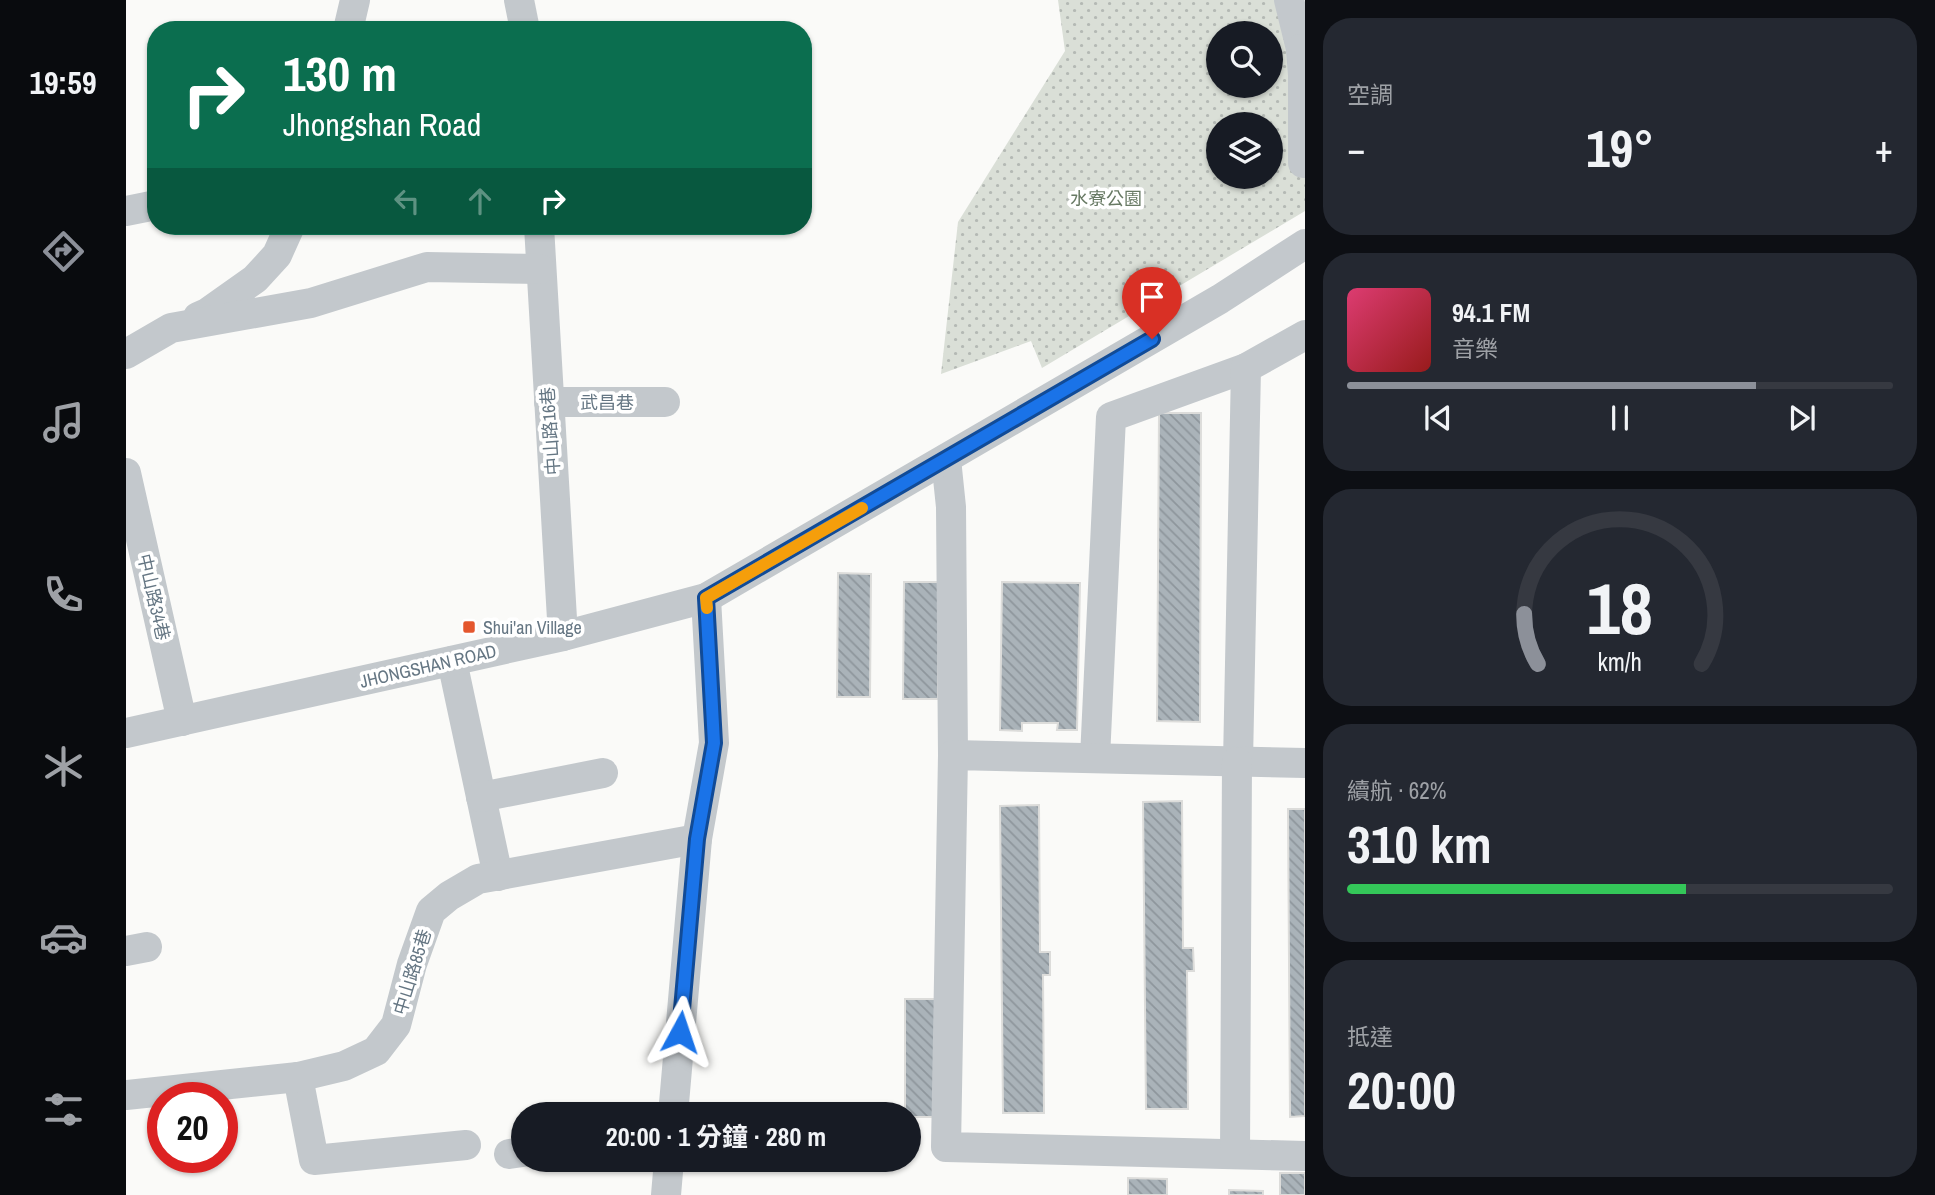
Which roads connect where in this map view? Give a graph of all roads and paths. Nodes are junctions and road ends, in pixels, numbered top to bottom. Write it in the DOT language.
graph roads {
  1 [pos="355,0"];
  2 [pos="519,0"];
  3 [pos="1289,0"];
  4 [pos="350,21"];
  5 [pos="522,21"];
  6 [pos="1303,50"];
  7 [pos="1303,163"];
  8 [pos="147,207"];
  9 [pos="126,211"];
  10 [pos="285,235"];
  11 [pos="539,235"];
  12 [pos="1305,244"];
  13 [pos="540,269"];
  14 [pos="172,328"];
  15 [pos="1305,335"];
  16 [pos="126,354"];
  17 [pos="1247,368"];
  18 [pos="549,402"];
  19 [pos="665,402"];
  20 [pos="946,459"];
  21 [pos="126,473"];
  22 [pos="706,598"];
  23 [pos="563,636"];
  24 [pos="452,661"];
  25 [pos="182,722"];
  26 [pos="126,733"];
  27 [pos="953,755"];
  28 [pos="1095,758"];
  29 [pos="1237,762"];
  30 [pos="1305,763"];
  31 [pos="603,773"];
  32 [pos="481,797"];
  33 [pos="697,839"];
  34 [pos="498,876"];
  35 [pos="298,1077"];
  36 [pos="126,1095"];
  37 [pos="674,1102"];
  38 [pos="466,1145"];
  39 [pos="1235,1154"];
  40 [pos="1305,1156"];
  41 [pos="668,1172"];
  42 [pos="666,1195"];
  1 -- 4 [label="street"];
  2 -- 5 [label="street"];
  3 -- 6 [label="street"];
  6 -- 7 [label="street"];
  8 -- 9 [label="street"];
  10 -- 14 [label="street"];
  11 -- 13 [label="street, 中山路16巷"];
  12 -- 20 [label="street, JHONGSHAN ROAD"];
  13 -- 14 [label="street"];
  13 -- 18 [label="street, 中山路16巷"];
  14 -- 16 [label="street"];
  15 -- 17 [label="street"];
  17 -- 28 [label="street"];
  17 -- 29 [label="street"];
  18 -- 19 [label="street, 武昌巷"];
  18 -- 23 [label="street, 中山路16巷"];
  20 -- 22 [label="street, JHONGSHAN ROAD"];
  20 -- 27 [label="street"];
  21 -- 25 [label="street, 中山路34巷"];
  22 -- 23 [label="street, JHONGSHAN ROAD"];
  22 -- 33 [label="street"];
  23 -- 24 [label="street, JHONGSHAN ROAD"];
  24 -- 25 [label="street, JHONGSHAN ROAD"];
  24 -- 32 [label="street"];
  25 -- 26 [label="street, JHONGSHAN ROAD"];
  27 -- 28 [label="street"];
  27 -- 39 [label="street"];
  28 -- 29 [label="street"];
  29 -- 30 [label="street"];
  29 -- 39 [label="street"];
  31 -- 32 [label="street"];
  32 -- 34 [label="street"];
  33 -- 34 [label="street, 中山路85巷"];
  33 -- 37 [label="street"];
  34 -- 35 [label="street, 中山路85巷"];
  35 -- 36 [label="street, 中山路85巷"];
  35 -- 38 [label="street"];
  39 -- 40 [label="street"];
  41 -- 42 [label="street"];
}
